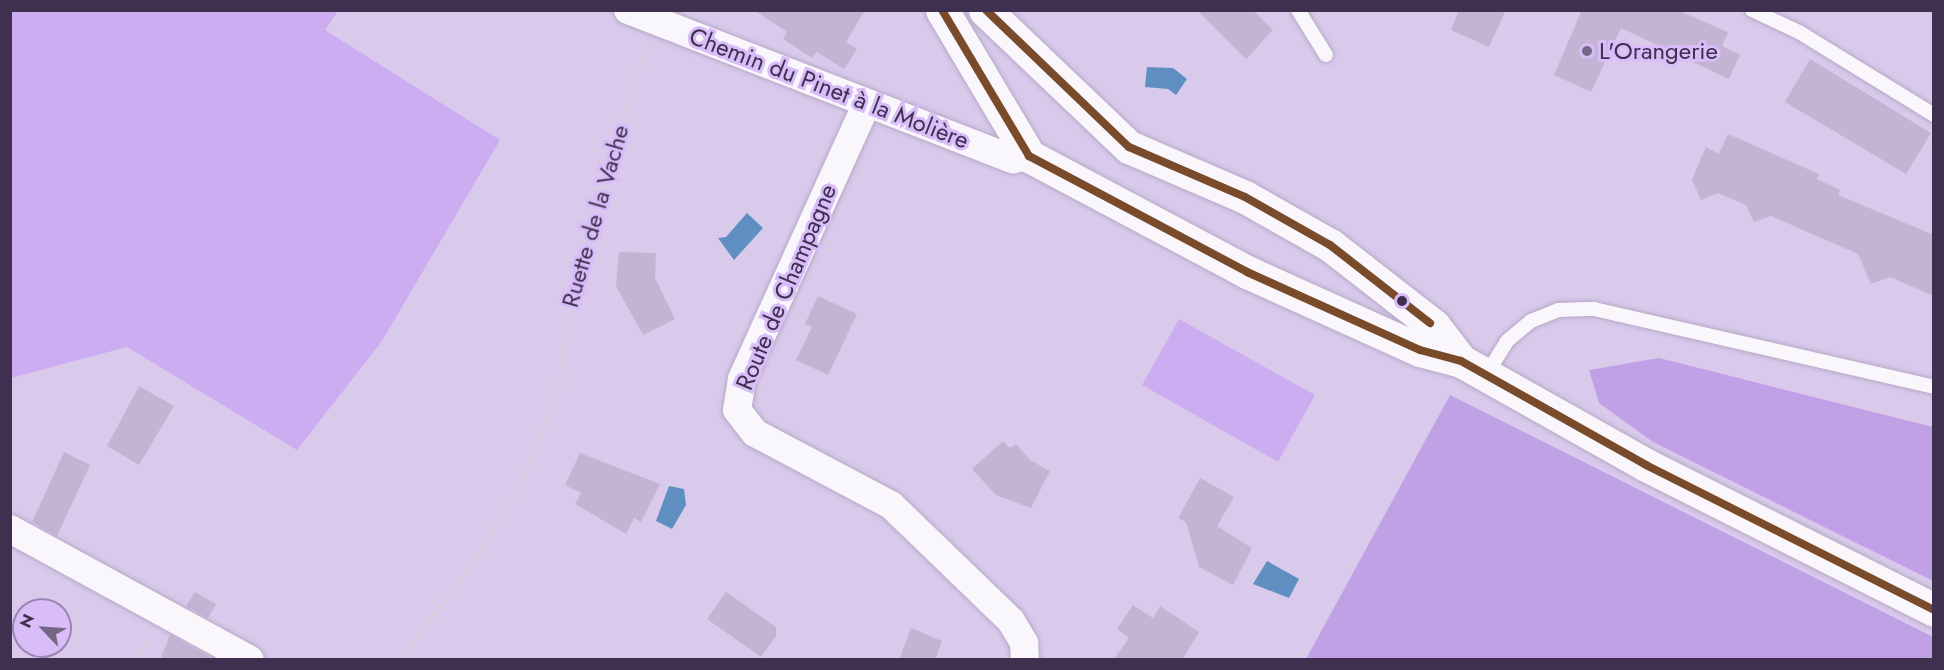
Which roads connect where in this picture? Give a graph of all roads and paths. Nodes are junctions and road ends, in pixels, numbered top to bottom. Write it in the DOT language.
graph roads {
  1 [pos="628,10"];
  2 [pos="942,10"];
  3 [pos="985,10"];
  4 [pos="1298,10"];
  5 [pos="1752,10"];
  6 [pos="659,23"];
  7 [pos="1326,55"];
  8 [pos="867,103"];
  9 [pos="1934,115"];
  10 [pos="1029,156"];
  11 [pos="1474,368"];
  12 [pos="1934,387"];
  13 [pos="10,529"];
  14 [pos="1934,610"];
  15 [pos="250,660"];
  16 [pos="401,660"];
  17 [pos="1025,660"];
  1 -- 6 [label="street, Chemin du Pinet à la Molière"];
  2 -- 10 [label="street"];
  3 -- 11 [label="street"];
  4 -- 7 [label="lane"];
  5 -- 9 [label="lane"];
  6 -- 8 [label="street, Chemin du Pinet à la Molière"];
  6 -- 16 [label="path, Ruette de la Vache"];
  8 -- 10 [label="street, Chemin du Pinet à la Molière"];
  8 -- 17 [label="street, Route de Champagne"];
  10 -- 11 [label="street"];
  11 -- 12 [label="lane"];
  11 -- 14 [label="street"];
  13 -- 15 [label="street"];
}
